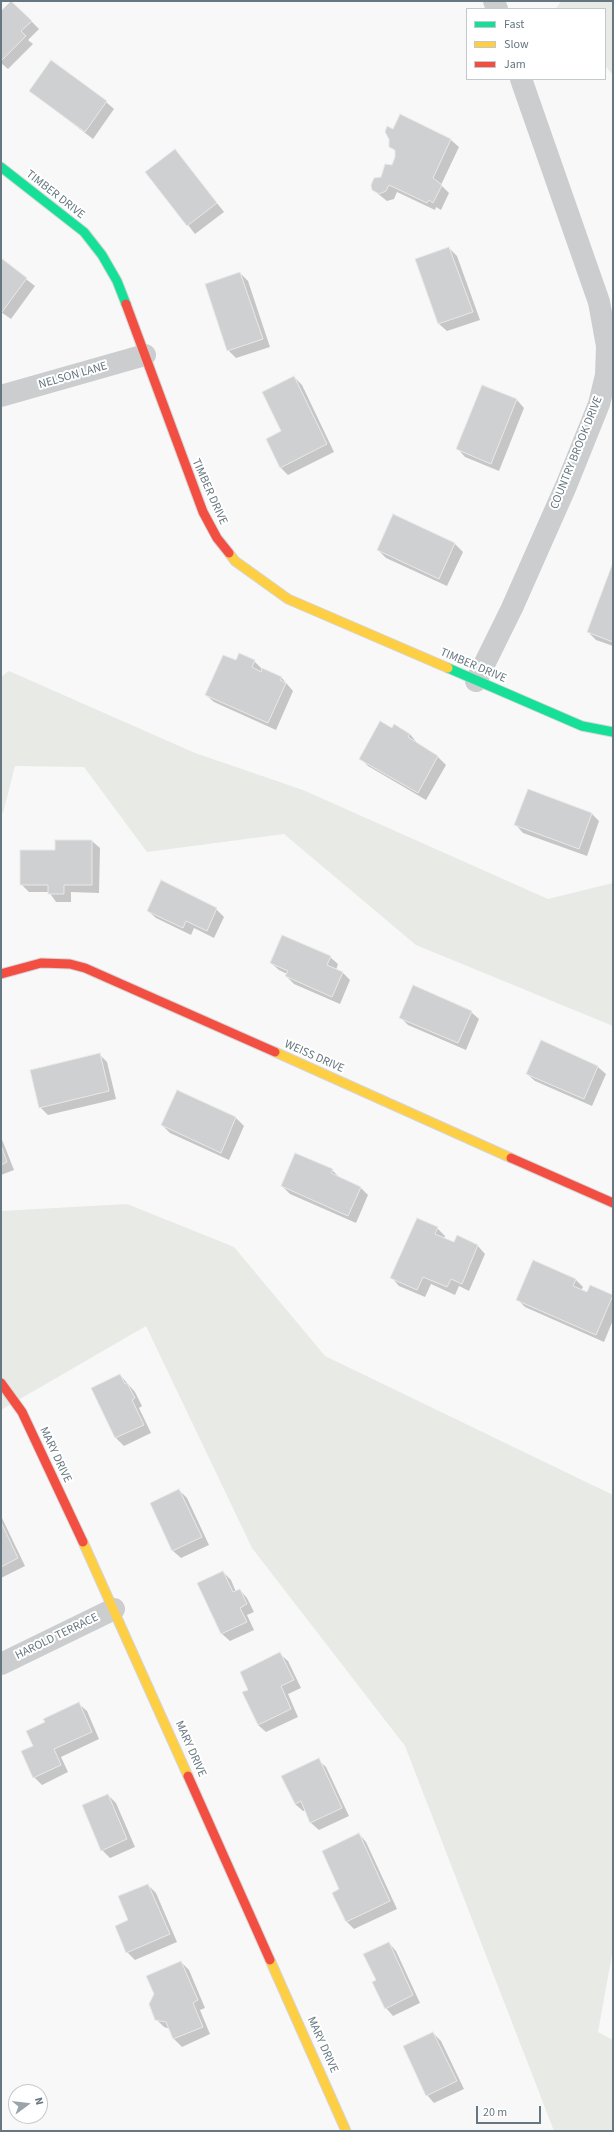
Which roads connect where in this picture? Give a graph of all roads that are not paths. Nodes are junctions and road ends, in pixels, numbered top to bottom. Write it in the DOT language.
graph roads {
  1 [pos="521,80"];
  2 [pos="1,167"];
  3 [pos="144,355"];
  4 [pos="1,396"];
  5 [pos="476,681"];
  6 [pos="613,732"];
  7 [pos="1,974"];
  8 [pos="613,1203"];
  9 [pos="1,1383"];
  10 [pos="114,1609"];
  11 [pos="1,1664"];
  12 [pos="346,2131"];
  1 -- 5 [label="street, COUNTRY BROOK DRIVE"];
  2 -- 3 [label="street, TIMBER DRIVE"];
  3 -- 4 [label="street, NELSON LANE"];
  3 -- 5 [label="street, TIMBER DRIVE"];
  5 -- 6 [label="street, TIMBER DRIVE"];
  7 -- 8 [label="street, WEISS DRIVE"];
  9 -- 10 [label="street, MARY DRIVE"];
  10 -- 11 [label="street, HAROLD TERRACE"];
  10 -- 12 [label="street, MARY DRIVE"];
}
